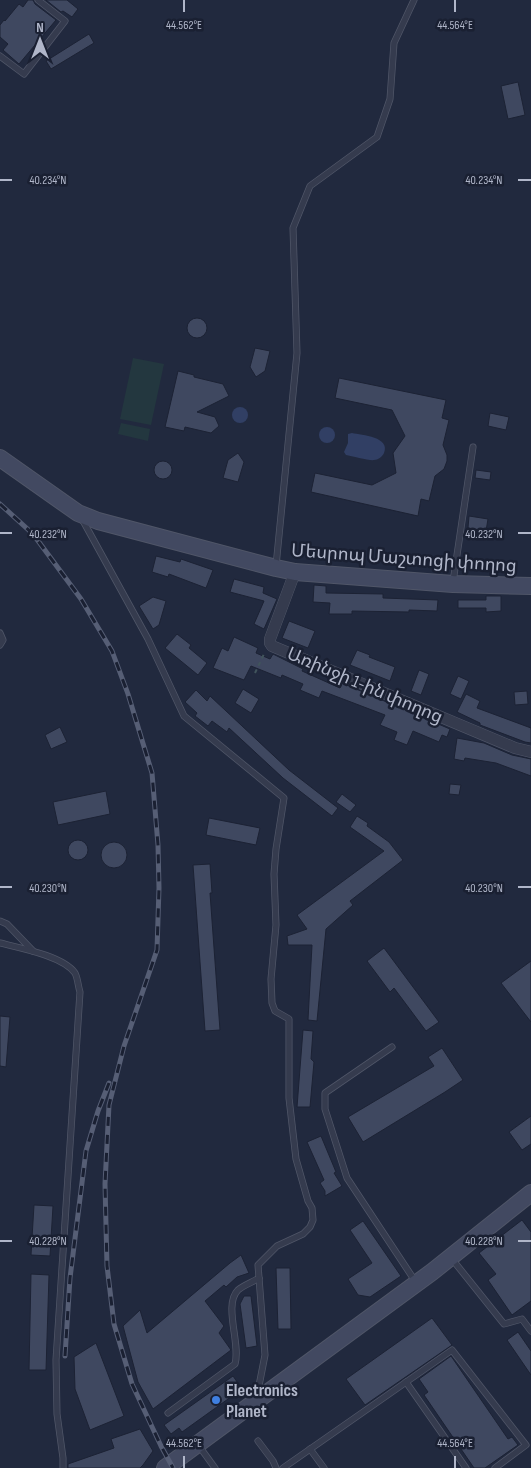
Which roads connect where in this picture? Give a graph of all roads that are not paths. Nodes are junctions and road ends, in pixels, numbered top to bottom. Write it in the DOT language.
graph roads {
  1 [pos="38,0"];
  2 [pos="414,0"];
  3 [pos="0,56"];
  4 [pos="473,447"];
  5 [pos="0,458"];
  6 [pos="78,513"];
  7 [pos="276,568"];
  8 [pos="295,572"];
  9 [pos="453,584"];
  10 [pos="531,586"];
  11 [pos="0,633"];
  12 [pos="0,645"];
  13 [pos="531,752"];
  14 [pos="0,921"];
  15 [pos="0,942"];
  16 [pos="33,951"];
  17 [pos="392,1047"];
  18 [pos="531,1193"];
  19 [pos="450,1257"];
  20 [pos="259,1278"];
  21 [pos="416,1283"];
  22 [pos="531,1331"];
  23 [pos="406,1382"];
  24 [pos="256,1401"];
  25 [pos="168,1412"];
  26 [pos="258,1441"];
  27 [pos="198,1444"];
  28 [pos="310,1449"];
  29 [pos="63,1468"];
  30 [pos="165,1468"];
  31 [pos="215,1468"];
  32 [pos="276,1468"];
  33 [pos="283,1468"];
  34 [pos="324,1468"];
  35 [pos="466,1468"];
  36 [pos="495,1468"];
  1 -- 3 [label="lane"];
  2 -- 7 [label="lane"];
  4 -- 9 [label="lane"];
  5 -- 6 [label="street, Մեսրոպ Մաշտոցի փողոց"];
  6 -- 7 [label="street, Մեսրոպ Մաշտոցի փողոց"];
  6 -- 20 [label="lane"];
  7 -- 8 [label="street, Մեսրոպ Մաշտոցի փողոց"];
  8 -- 9 [label="street, Մեսրոպ Մաշտոցի փողոց"];
  8 -- 13 [label="street, Առինջի 1-ին փողոց"];
  9 -- 10 [label="street, Մեսրոպ Մաշտոցի փողոց"];
  11 -- 12 [label="lane"];
  14 -- 16 [label="lane"];
  15 -- 16 [label="lane"];
  16 -- 29 [label="lane"];
  17 -- 21 [label="lane"];
  18 -- 19 [label="street"];
  19 -- 21 [label="street"];
  19 -- 22 [label="lane"];
  20 -- 24 [label="lane"];
  20 -- 25 [label="lane"];
  21 -- 24 [label="street"];
  23 -- 28 [label="lane"];
  23 -- 35 [label="lane"];
  23 -- 36 [label="lane"];
  24 -- 27 [label="street"];
  26 -- 32 [label="lane"];
  27 -- 30 [label="street"];
  27 -- 31 [label="lane"];
  28 -- 33 [label="lane"];
  28 -- 34 [label="lane"];
}
